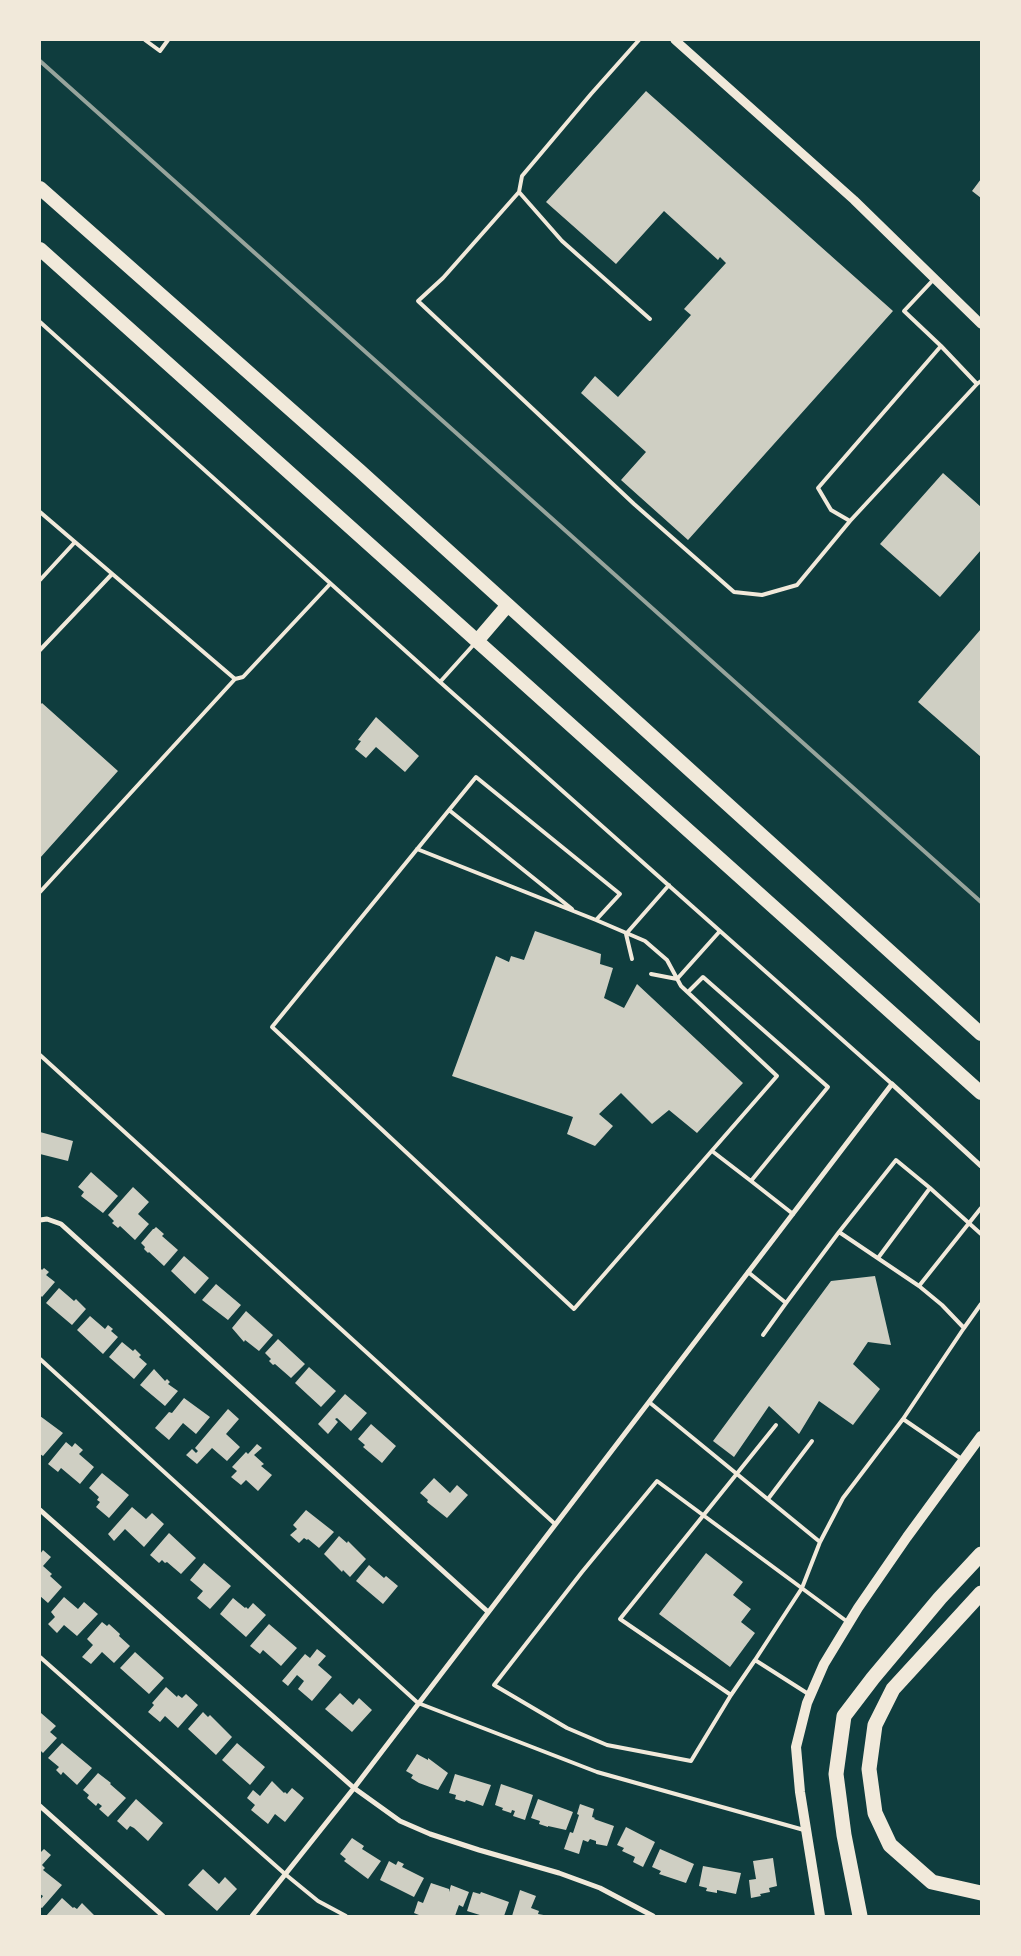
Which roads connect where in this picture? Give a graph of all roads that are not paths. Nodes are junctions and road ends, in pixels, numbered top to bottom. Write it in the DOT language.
graph roads {
  1 [pos="145,40"];
  2 [pos="168,40"];
  3 [pos="639,40"];
  4 [pos="674,40"];
  5 [pos="40,188"];
  6 [pos="519,192"];
  7 [pos="40,249"];
  8 [pos="935,279"];
  9 [pos="650,319"];
  10 [pos="40,322"];
  11 [pos="981,324"];
  12 [pos="941,346"];
  13 [pos="979,382"];
  14 [pos="40,512"];
  15 [pos="850,521"];
  16 [pos="75,542"];
  17 [pos="112,574"];
  18 [pos="40,580"];
  19 [pos="330,584"];
  20 [pos="507,606"];
  21 [pos="478,641"];
  22 [pos="40,650"];
  23 [pos="235,679"];
  24 [pos="440,682"];
  25 [pos="449,810"];
  26 [pos="417,849"];
  27 [pos="668,885"];
  28 [pos="40,892"];
  29 [pos="574,912"];
  30 [pos="596,920"];
  31 [pos="720,931"];
  32 [pos="626,934"];
  33 [pos="632,959"];
  34 [pos="650,974"];
  35 [pos="677,979"];
  36 [pos="688,992"];
  37 [pos="981,1034"];
  38 [pos="40,1055"];
  39 [pos="892,1084"];
  40 [pos="981,1093"];
  41 [pos="712,1150"];
  42 [pos="981,1166"];
  43 [pos="752,1181"];
  44 [pos="930,1188"];
  45 [pos="981,1208"];
  46 [pos="793,1214"];
  47 [pos="40,1220"];
  48 [pos="969,1222"];
  49 [pos="839,1232"];
  50 [pos="981,1234"];
  51 [pos="878,1258"];
  52 [pos="748,1272"];
  53 [pos="919,1286"];
  54 [pos="786,1303"];
  55 [pos="981,1304"];
  56 [pos="964,1328"];
  57 [pos="763,1335"];
  58 [pos="40,1359"];
  59 [pos="649,1402"];
  60 [pos="903,1420"];
  61 [pos="776,1425"];
  62 [pos="981,1436"];
  63 [pos="812,1441"];
  64 [pos="963,1460"];
  65 [pos="737,1474"];
  66 [pos="768,1499"];
  67 [pos="40,1510"];
  68 [pos="703,1516"];
  69 [pos="555,1524"];
  70 [pos="820,1542"];
  71 [pos="981,1554"];
  72 [pos="802,1588"];
  73 [pos="981,1592"];
  74 [pos="487,1611"];
  75 [pos="849,1623"];
  76 [pos="40,1657"];
  77 [pos="755,1660"];
  78 [pos="731,1695"];
  79 [pos="810,1695"];
  80 [pos="418,1703"];
  81 [pos="354,1788"];
  82 [pos="40,1806"];
  83 [pos="806,1831"];
  84 [pos="285,1874"];
  85 [pos="981,1893"];
  86 [pos="163,1916"];
  87 [pos="252,1916"];
  88 [pos="346,1916"];
  89 [pos="653,1916"];
  90 [pos="820,1916"];
  91 [pos="860,1916"];
  1 -- 2 [label="lane"];
  3 -- 6 [label="lane"];
  4 -- 8 [label="street"];
  5 -- 20 [label="highway"];
  6 -- 9 [label="lane"];
  6 -- 15 [label="lane"];
  7 -- 21 [label="highway"];
  8 -- 11 [label="street"];
  8 -- 12 [label="lane"];
  10 -- 19 [label="lane"];
  12 -- 13 [label="lane"];
  12 -- 15 [label="lane"];
  13 -- 15 [label="lane"];
  14 -- 16 [label="lane"];
  16 -- 17 [label="lane"];
  16 -- 18 [label="lane"];
  17 -- 22 [label="lane"];
  17 -- 23 [label="lane"];
  19 -- 23 [label="lane"];
  19 -- 24 [label="lane"];
  20 -- 21 [label="highway"];
  20 -- 37 [label="highway"];
  21 -- 24 [label="lane"];
  21 -- 40 [label="highway"];
  23 -- 28 [label="lane"];
  24 -- 27 [label="lane"];
  25 -- 26 [label="lane"];
  25 -- 29 [label="lane"];
  25 -- 30 [label="lane"];
  26 -- 29 [label="lane"];
  26 -- 41 [label="lane"];
  27 -- 31 [label="lane"];
  27 -- 32 [label="lane"];
  29 -- 30 [label="lane"];
  30 -- 32 [label="lane"];
  31 -- 35 [label="lane"];
  31 -- 39 [label="lane"];
  32 -- 33 [label="lane"];
  32 -- 35 [label="lane"];
  34 -- 35 [label="lane"];
  35 -- 36 [label="lane"];
  36 -- 41 [label="lane"];
  36 -- 43 [label="lane"];
  38 -- 69 [label="lane"];
  39 -- 42 [label="street"];
  39 -- 46 [label="street"];
  41 -- 43 [label="lane"];
  43 -- 46 [label="lane"];
  44 -- 48 [label="lane"];
  44 -- 49 [label="lane"];
  44 -- 51 [label="lane"];
  45 -- 48 [label="lane"];
  46 -- 52 [label="street"];
  47 -- 74 [label="street"];
  48 -- 50 [label="lane"];
  48 -- 53 [label="lane"];
  49 -- 51 [label="lane"];
  49 -- 54 [label="lane"];
  51 -- 53 [label="lane"];
  52 -- 54 [label="lane"];
  52 -- 59 [label="street"];
  53 -- 56 [label="lane"];
  54 -- 57 [label="lane"];
  55 -- 56 [label="lane"];
  56 -- 60 [label="lane"];
  58 -- 80 [label="lane"];
  59 -- 65 [label="lane"];
  59 -- 69 [label="street"];
  60 -- 64 [label="lane"];
  60 -- 70 [label="lane"];
  61 -- 65 [label="lane"];
  62 -- 64 [label="main road"];
  63 -- 66 [label="lane"];
  64 -- 75 [label="main road"];
  65 -- 66 [label="lane"];
  65 -- 68 [label="lane"];
  66 -- 70 [label="lane"];
  67 -- 81 [label="street"];
  68 -- 72 [label="lane"];
  68 -- 78 [label="lane"];
  68 -- 78 [label="lane"];
  69 -- 74 [label="street"];
  70 -- 72 [label="lane"];
  71 -- 91 [label="highway"];
  72 -- 75 [label="lane"];
  72 -- 77 [label="lane"];
  73 -- 85 [label="highway"];
  74 -- 80 [label="street"];
  75 -- 79 [label="main road"];
  76 -- 84 [label="lane"];
  77 -- 78 [label="lane"];
  77 -- 79 [label="lane"];
  79 -- 83 [label="main road"];
  80 -- 81 [label="street"];
  80 -- 83 [label="lane"];
  81 -- 84 [label="street"];
  81 -- 89 [label="street"];
  82 -- 86 [label="street"];
  83 -- 90 [label="main road"];
  84 -- 87 [label="street"];
  84 -- 88 [label="lane"];
}
